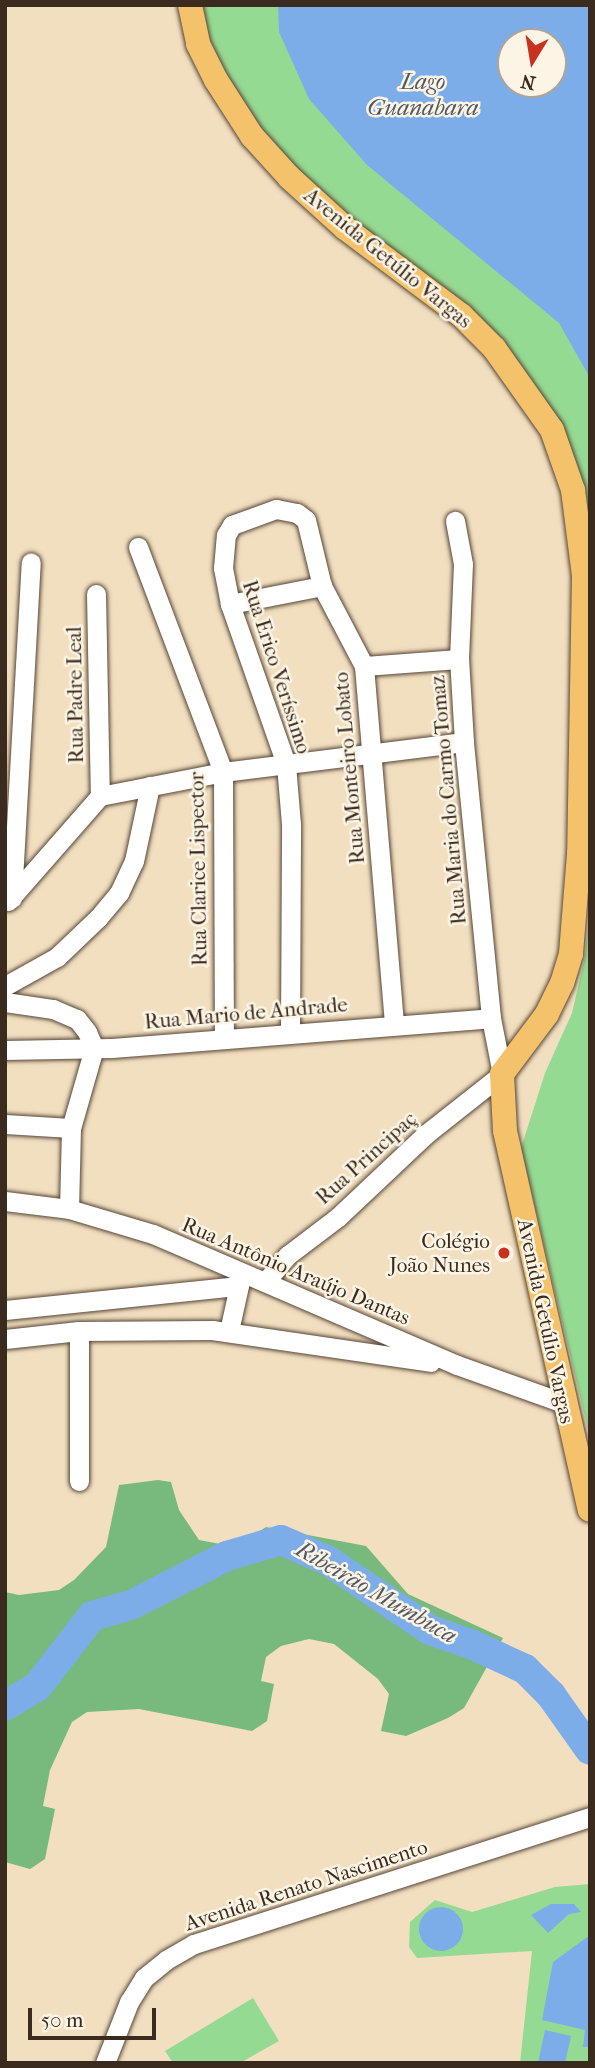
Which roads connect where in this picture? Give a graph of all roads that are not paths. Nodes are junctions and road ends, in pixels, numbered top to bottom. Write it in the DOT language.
graph roads {
  1 [pos="187,7"];
  2 [pos="306,520"];
  3 [pos="455,521"];
  4 [pos="138,547"];
  5 [pos="31,562"];
  6 [pos="323,586"];
  7 [pos="96,594"];
  8 [pos="230,604"];
  9 [pos="459,659"];
  10 [pos="365,666"];
  11 [pos="464,742"];
  12 [pos="372,754"];
  13 [pos="286,764"];
  14 [pos="223,772"];
  15 [pos="150,786"];
  16 [pos="100,796"];
  17 [pos="9,900"];
  18 [pos="5,986"];
  19 [pos="5,1002"];
  20 [pos="547,1014"];
  21 [pos="491,1018"];
  22 [pos="394,1023"];
  23 [pos="290,1032"];
  24 [pos="224,1037"];
  25 [pos="94,1048"];
  26 [pos="5,1050"];
  27 [pos="502,1074"];
  28 [pos="5,1124"];
  29 [pos="71,1128"];
  30 [pos="505,1131"];
  31 [pos="5,1201"];
  32 [pos="69,1209"];
  33 [pos="241,1280"];
  34 [pos="267,1282"];
  35 [pos="5,1310"];
  36 [pos="79,1331"];
  37 [pos="229,1331"];
  38 [pos="5,1339"];
  39 [pos="457,1366"];
  40 [pos="564,1403"];
  41 [pos="79,1481"];
  42 [pos="590,1510"];
  43 [pos="585,1818"];
  44 [pos="106,2062"];
  1 -- 20 [label="main road, Avenida Getúlio Vargas"];
  2 -- 6 [label="street, Rua Monteiro Lobato"];
  2 -- 8 [label="street, Rua Erico Veríssimo"];
  3 -- 9 [label="street, Rua Maria do Carmo Tomaz"];
  4 -- 14 [label="street, Rua Clarice Lispector"];
  5 -- 17 [label="street"];
  6 -- 8 [label="street"];
  6 -- 10 [label="street, Rua Monteiro Lobato"];
  7 -- 16 [label="street, Rua Padre Leal"];
  8 -- 13 [label="street, Rua Erico Veríssimo"];
  9 -- 10 [label="street"];
  9 -- 11 [label="street, Rua Maria do Carmo Tomaz"];
  10 -- 12 [label="street, Rua Monteiro Lobato"];
  11 -- 12 [label="street"];
  11 -- 21 [label="street, Rua Maria do Carmo Tomaz"];
  12 -- 13 [label="street"];
  12 -- 22 [label="street, Rua Monteiro Lobato"];
  13 -- 14 [label="street"];
  13 -- 23 [label="street, Rua Erico Veríssimo"];
  14 -- 15 [label="street"];
  14 -- 24 [label="street, Rua Clarice Lispector"];
  15 -- 16 [label="street"];
  15 -- 18 [label="street"];
  16 -- 17 [label="street"];
  19 -- 25 [label="street"];
  20 -- 27 [label="main road, Avenida Getúlio Vargas"];
  20 -- 30 [label="main road, Avenida Getúlio Vargas"];
  21 -- 22 [label="street, Rua Mario de Andrade"];
  21 -- 27 [label="street, Rua Maria do Carmo Tomaz"];
  22 -- 23 [label="street, Rua Mario de Andrade"];
  23 -- 24 [label="street, Rua Mario de Andrade"];
  24 -- 25 [label="street, Rua Mario de Andrade"];
  25 -- 26 [label="street, Rua Mario de Andrade"];
  25 -- 29 [label="street"];
  27 -- 30 [label="main road, Avenida Getúlio Vargas"];
  27 -- 34 [label="street, Rua Principaç"];
  28 -- 29 [label="street"];
  29 -- 32 [label="street"];
  30 -- 40 [label="main road, Avenida Getúlio Vargas"];
  31 -- 32 [label="street, Rua Antônio Araújo Dantas"];
  32 -- 33 [label="street, Rua Antônio Araújo Dantas"];
  33 -- 34 [label="street, Rua Antônio Araújo Dantas"];
  33 -- 35 [label="street"];
  33 -- 37 [label="street"];
  34 -- 39 [label="street, Rua Antônio Araújo Dantas"];
  36 -- 37 [label="street"];
  36 -- 38 [label="street"];
  36 -- 41 [label="street"];
  37 -- 39 [label="street"];
  39 -- 40 [label="street, Rua Antônio Araújo Dantas"];
  40 -- 42 [label="main road, Avenida Getúlio Vargas"];
  43 -- 44 [label="street, Avenida Renato Nascimento"];
}
